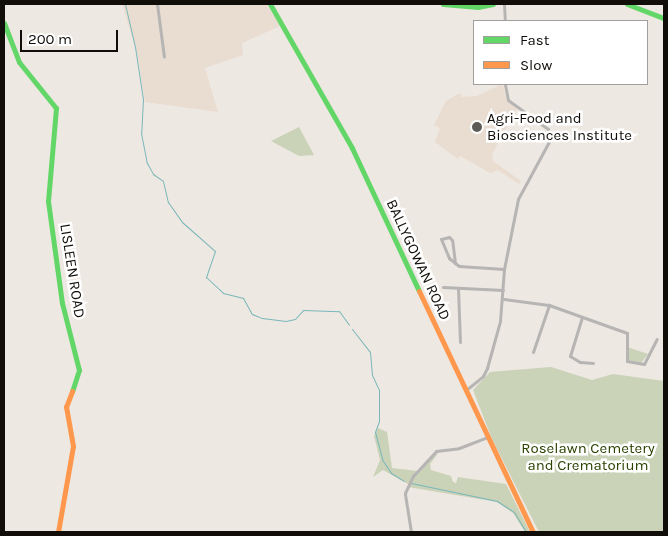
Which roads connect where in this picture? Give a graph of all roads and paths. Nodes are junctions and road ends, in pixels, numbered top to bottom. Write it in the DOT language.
graph roads {
  1 [pos="157,4"];
  2 [pos="270,4"];
  3 [pos="443,4"];
  4 [pos="493,4"];
  5 [pos="504,4"];
  6 [pos="627,4"];
  7 [pos="664,18"];
  8 [pos="505,20"];
  9 [pos="4,24"];
  10 [pos="164,57"];
  11 [pos="505,85"];
  12 [pos="455,263"];
  13 [pos="504,269"];
  14 [pos="443,287"];
  15 [pos="458,288"];
  16 [pos="503,290"];
  17 [pos="504,299"];
  18 [pos="549,304"];
  19 [pos="582,317"];
  20 [pos="657,339"];
  21 [pos="460,342"];
  22 [pos="533,352"];
  23 [pos="593,363"];
  24 [pos="466,390"];
  25 [pos="489,437"];
  26 [pos="58,532"];
  27 [pos="411,532"];
  28 [pos="533,532"];
  1 -- 10 [label="street"];
  2 -- 24 [label="street, BALLYGOWAN ROAD"];
  3 -- 4 [label="street"];
  5 -- 8 [label="street"];
  6 -- 7 [label="street"];
  9 -- 26 [label="street, LISLEEN ROAD"];
  11 -- 13 [label="street"];
  12 -- 12 [label="street"];
  12 -- 13 [label="street"];
  13 -- 16 [label="street"];
  14 -- 15 [label="street"];
  15 -- 16 [label="street"];
  15 -- 21 [label="street"];
  16 -- 17 [label="street"];
  17 -- 18 [label="street"];
  17 -- 24 [label="street"];
  18 -- 19 [label="street"];
  18 -- 22 [label="street"];
  19 -- 20 [label="street"];
  19 -- 23 [label="street"];
  24 -- 25 [label="street, BALLYGOWAN ROAD"];
  25 -- 27 [label="street"];
  25 -- 28 [label="street, BALLYGOWAN ROAD"];
}
